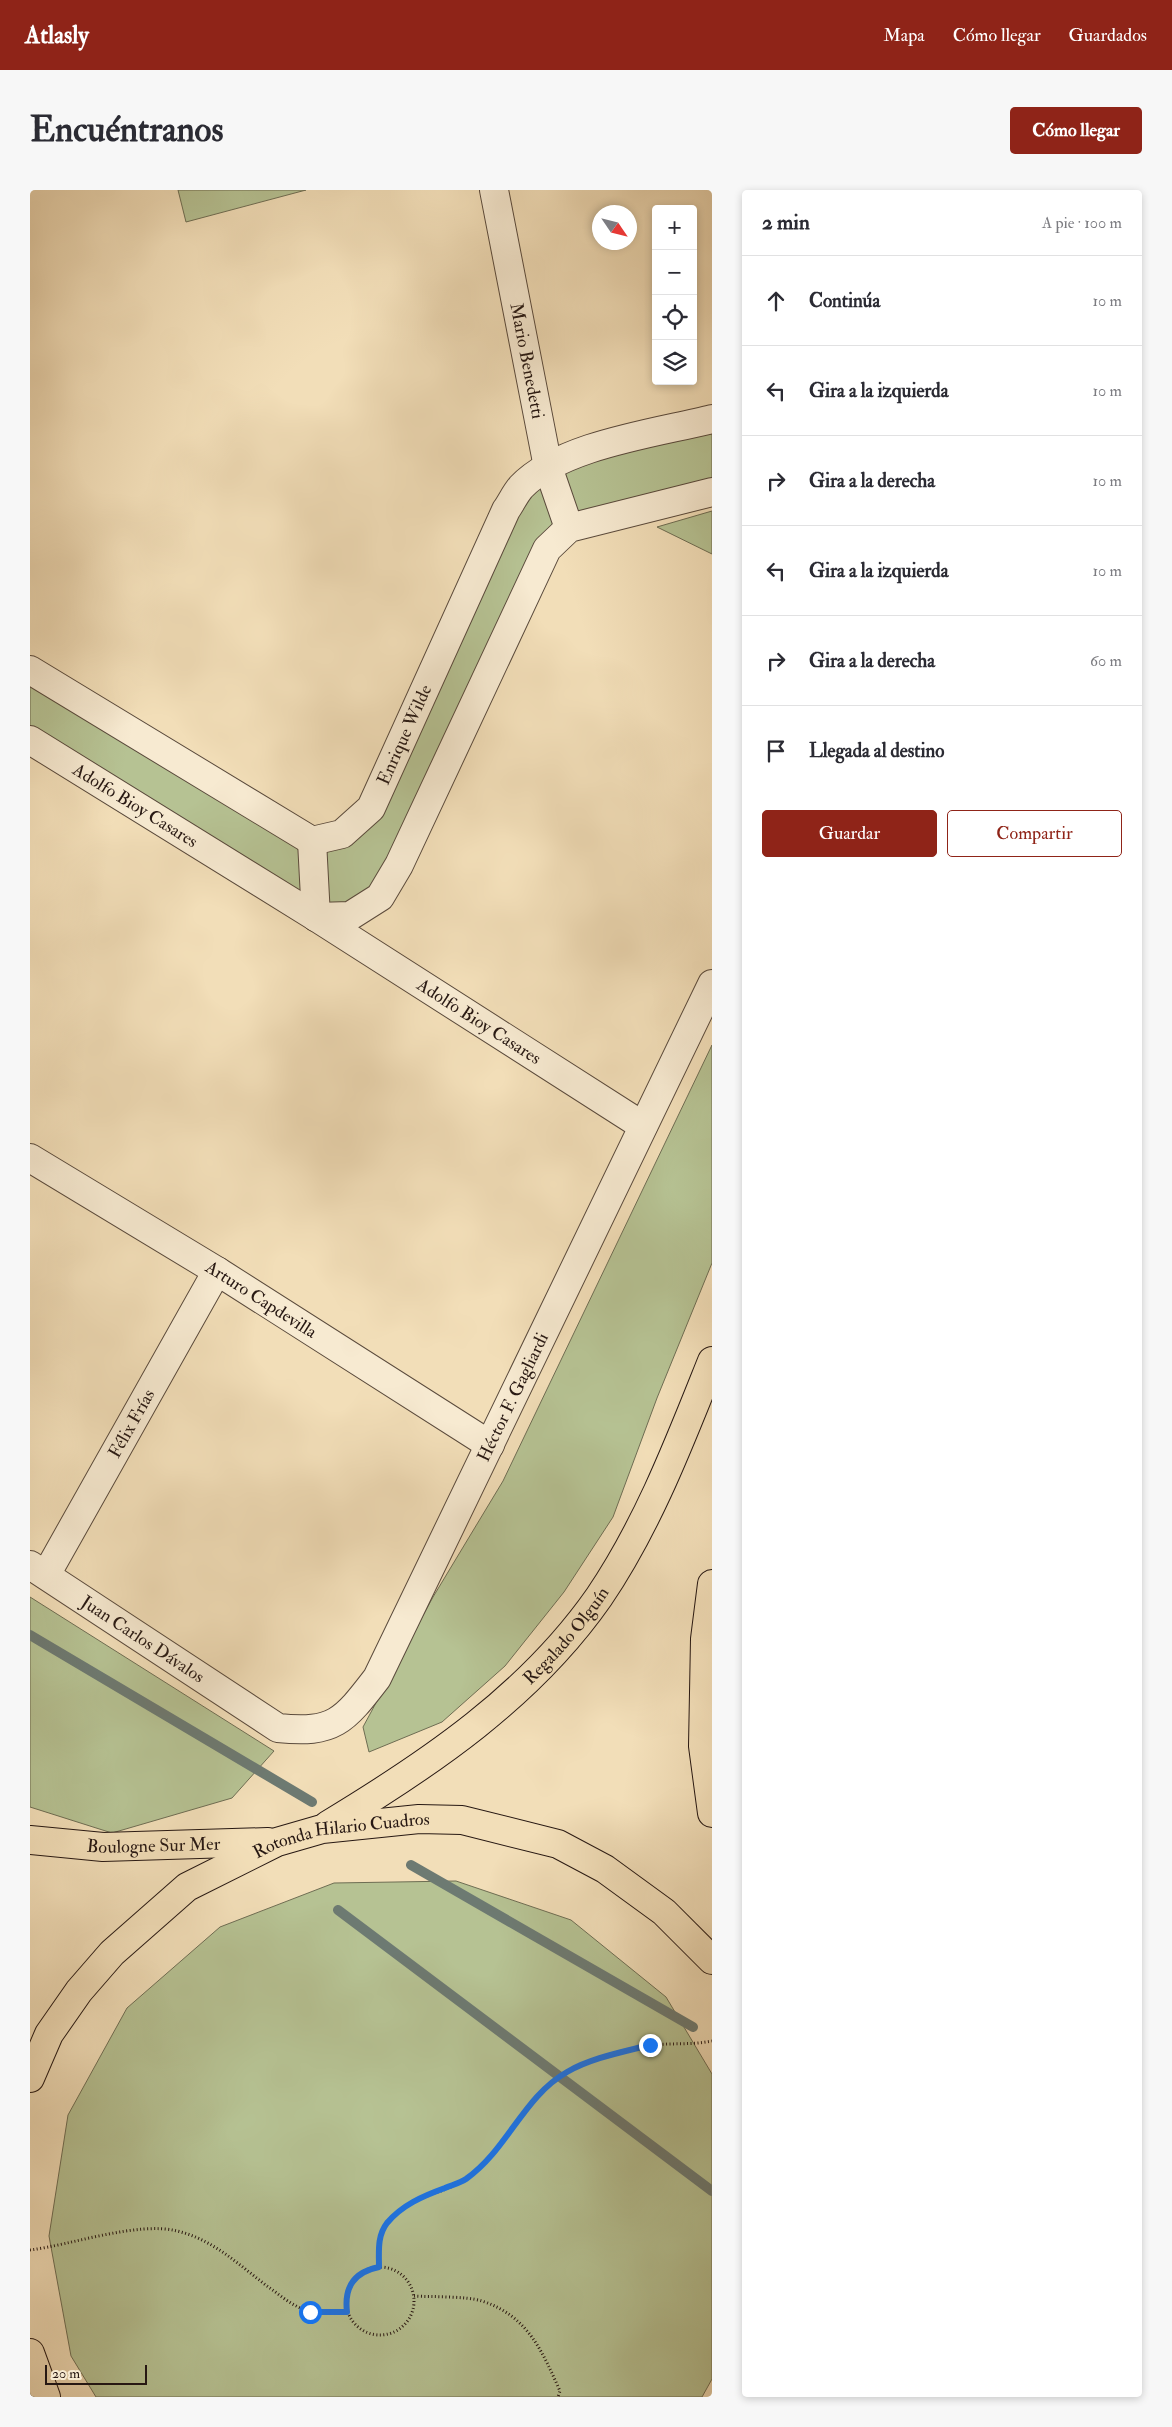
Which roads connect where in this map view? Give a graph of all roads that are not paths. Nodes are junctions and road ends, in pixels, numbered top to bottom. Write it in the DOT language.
graph roads {
  1 [pos="494,190"];
  2 [pos="712,419"];
  3 [pos="548,467"];
  4 [pos="712,492"];
  5 [pos="569,528"];
  6 [pos="30,670"];
  7 [pos="30,740"];
  8 [pos="312,841"];
  9 [pos="316,917"];
  10 [pos="712,984"];
  11 [pos="643,1126"];
  12 [pos="30,1158"];
  13 [pos="217,1271"];
  14 [pos="712,1361"];
  15 [pos="490,1445"];
  16 [pos="38,1570"];
  17 [pos="712,1584"];
  18 [pos="256,1714"];
  19 [pos="712,1720"];
  20 [pos="703,1746"];
  21 [pos="712,1813"];
  22 [pos="322,1829"];
  23 [pos="30,1840"];
  24 [pos="277,1842"];
  25 [pos="712,1960"];
  26 [pos="30,2078"];
  27 [pos="30,2353"];
  28 [pos="46,2397"];
  1 -- 3 [label="street, Mario Benedetti"];
  2 -- 3 [label="street, Enrique Wilde"];
  3 -- 5 [label="street, Mario Benedetti"];
  3 -- 8 [label="street, Enrique Wilde"];
  4 -- 5 [label="street"];
  5 -- 9 [label="street"];
  6 -- 8 [label="street"];
  7 -- 9 [label="street, Adolfo Bioy Casares"];
  8 -- 9 [label="street"];
  9 -- 11 [label="street, Adolfo Bioy Casares"];
  10 -- 11 [label="street, Héctor F. Gagliardi"];
  11 -- 15 [label="street, Héctor F. Gagliardi"];
  12 -- 13 [label="street, Arturo Capdevilla"];
  13 -- 15 [label="street, Arturo Capdevilla"];
  13 -- 16 [label="street, Félix Frías"];
  14 -- 22 [label="main road, Regalado Olguín"];
  15 -- 18 [label="street, Héctor F. Gagliardi"];
  16 -- 18 [label="street, Juan Carlos Dávalos"];
  17 -- 20 [label="main road"];
  19 -- 20 [label="street"];
  20 -- 21 [label="main road"];
  22 -- 24 [label="main road, Rotonda Hilario Cuadros"];
  22 -- 25 [label="main road, Rotonda Hilario Cuadros"];
  23 -- 24 [label="main road, Boulogne Sur Mer"];
  24 -- 26 [label="main road, Rotonda Hilario Cuadros"];
  27 -- 28 [label="main road"];
}
